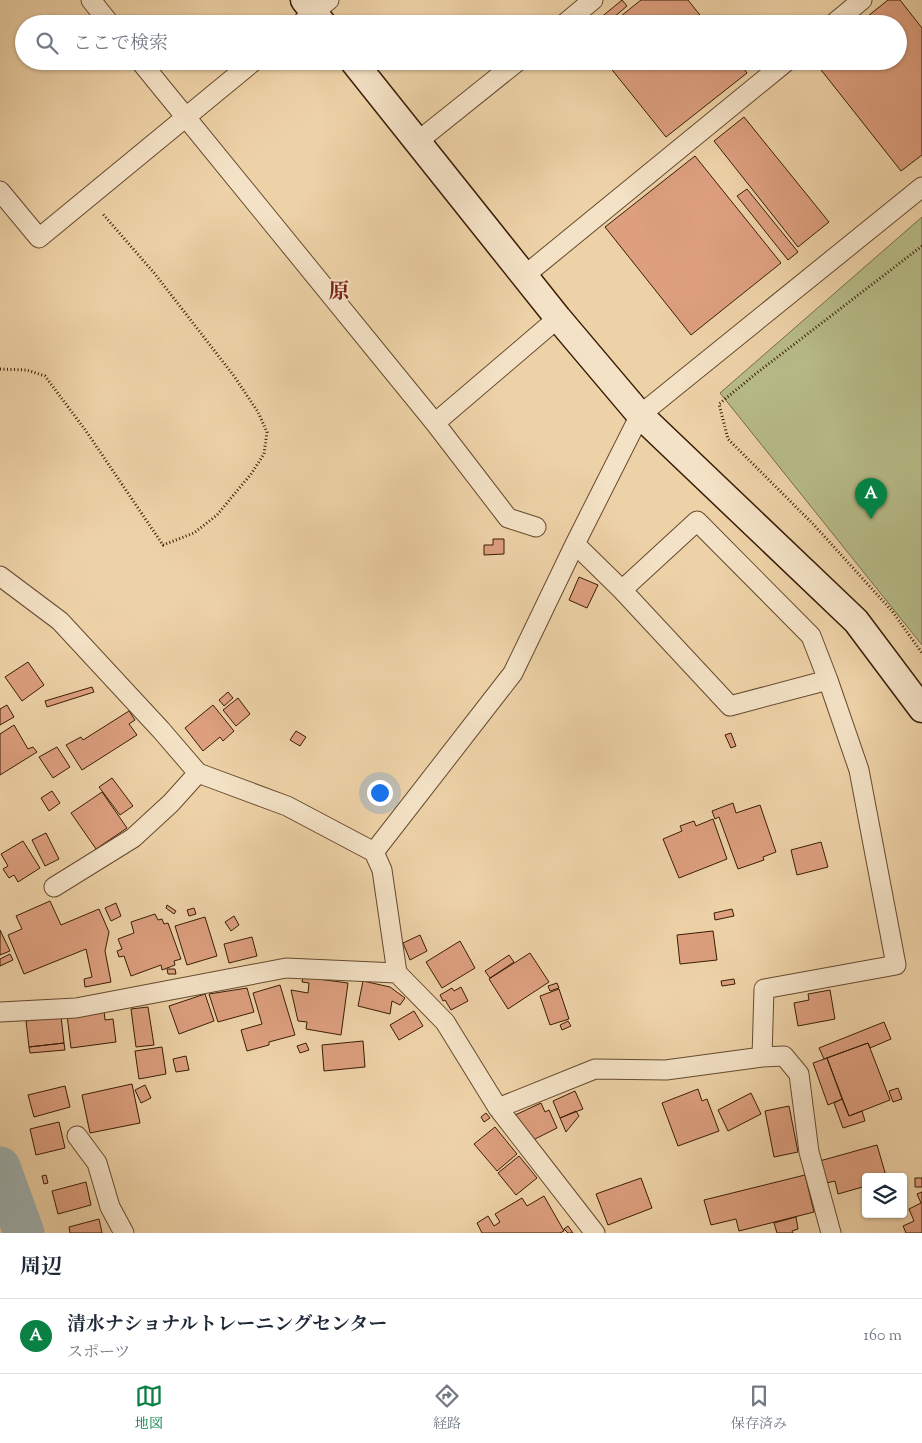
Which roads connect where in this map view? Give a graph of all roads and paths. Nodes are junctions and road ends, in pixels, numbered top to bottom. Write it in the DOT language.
graph roads {
  1 [pos="91,0"];
  2 [pos="594,0"];
  3 [pos="862,0"];
  4 [pos="103,15"];
  5 [pos="575,15"];
  6 [pos="844,15"];
  7 [pos="147,70"];
  8 [pos="243,70"];
  9 [pos="360,70"];
  10 [pos="507,70"];
  11 [pos="776,70"];
  12 [pos="185,117"];
  13 [pos="418,142"];
  14 [pos="922,188"];
  15 [pos="0,191"];
  16 [pos="88,197"];
  17 [pos="922,246"];
  18 [pos="524,276"];
  19 [pos="558,318"];
  20 [pos="0,369"];
  21 [pos="640,415"];
  22 [pos="435,423"];
  23 [pos="536,527"];
  24 [pos="575,544"];
  25 [pos="0,576"];
  26 [pos="622,590"];
  27 [pos="922,653"];
  28 [pos="828,680"];
  29 [pos="922,709"];
  30 [pos="198,773"];
  31 [pos="374,852"];
  32 [pos="54,887"];
  33 [pos="397,973"];
  34 [pos="0,1012"];
  35 [pos="762,1057"];
  36 [pos="498,1108"];
  37 [pos="77,1136"];
  38 [pos="124,1233"];
  39 [pos="595,1233"];
  40 [pos="830,1233"];
  1 -- 4 [label="street"];
  2 -- 5 [label="street"];
  3 -- 6 [label="street"];
  7 -- 12 [label="street"];
  8 -- 12 [label="street"];
  9 -- 13 [label="street"];
  10 -- 13 [label="street"];
  11 -- 18 [label="street"];
  12 -- 16 [label="street"];
  12 -- 22 [label="street"];
  13 -- 18 [label="street"];
  14 -- 21 [label="street"];
  15 -- 16 [label="street"];
  16 -- 20 [label="path"];
  17 -- 27 [label="path"];
  18 -- 19 [label="street"];
  19 -- 21 [label="street"];
  19 -- 22 [label="street"];
  21 -- 24 [label="street"];
  21 -- 29 [label="street"];
  22 -- 23 [label="street"];
  24 -- 26 [label="street"];
  24 -- 31 [label="street"];
  25 -- 30 [label="street"];
  26 -- 28 [label="street"];
  26 -- 28 [label="street"];
  28 -- 35 [label="street"];
  30 -- 31 [label="street"];
  30 -- 32 [label="street"];
  31 -- 33 [label="street"];
  33 -- 34 [label="street"];
  33 -- 36 [label="street"];
  35 -- 36 [label="street"];
  35 -- 40 [label="street"];
  36 -- 39 [label="street"];
  37 -- 38 [label="street"];
}
